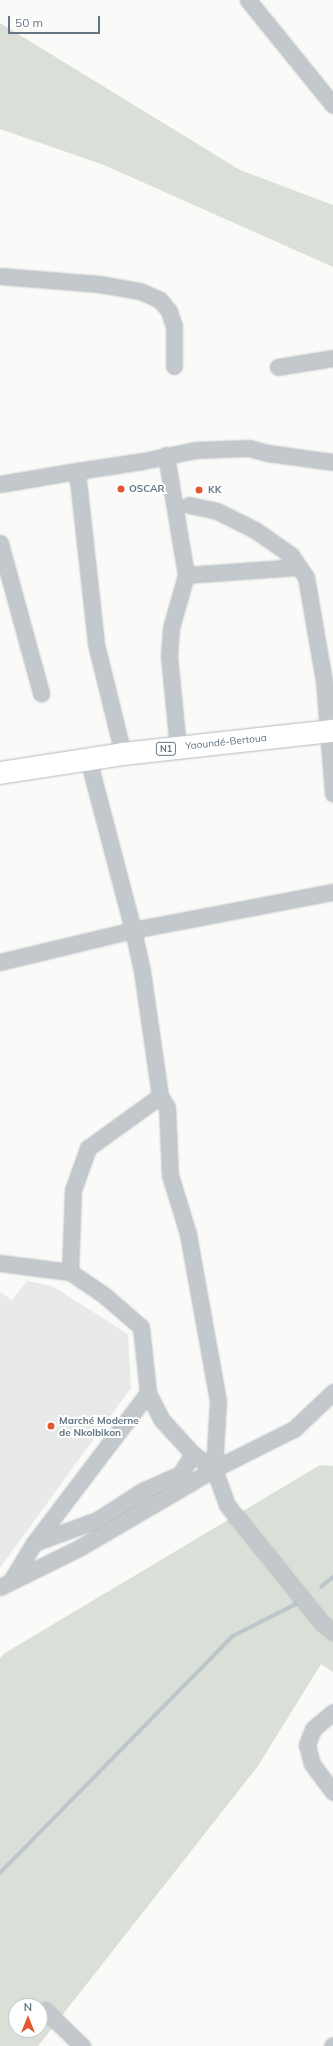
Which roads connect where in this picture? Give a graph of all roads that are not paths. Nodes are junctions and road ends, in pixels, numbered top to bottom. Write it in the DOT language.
graph roads {
  1 [pos="248,0"];
  2 [pos="333,105"];
  3 [pos="0,276"];
  4 [pos="333,358"];
  5 [pos="174,366"];
  6 [pos="278,367"];
  7 [pos="166,455"];
  8 [pos="333,462"];
  9 [pos="76,471"];
  10 [pos="0,484"];
  11 [pos="189,505"];
  12 [pos="0,543"];
  13 [pos="298,567"];
  14 [pos="186,575"];
  15 [pos="41,693"];
  16 [pos="330,731"];
  17 [pos="178,748"];
  18 [pos="123,754"];
  19 [pos="88,759"];
  20 [pos="0,773"];
  21 [pos="333,794"];
  22 [pos="333,892"];
  23 [pos="133,930"];
  24 [pos="0,962"];
  25 [pos="160,1096"];
  26 [pos="0,1263"];
  27 [pos="70,1272"];
  28 [pos="333,1392"];
  29 [pos="148,1393"];
  30 [pos="193,1454"];
  31 [pos="214,1469"];
  32 [pos="34,1543"];
  33 [pos="6,1584"];
  34 [pos="333,1632"];
  35 [pos="333,1712"];
  36 [pos="333,1792"];
  37 [pos="48,2013"];
  38 [pos="82,2046"];
  1 -- 2 [label="street"];
  3 -- 5 [label="street"];
  4 -- 6 [label="street"];
  7 -- 8 [label="street"];
  7 -- 9 [label="street"];
  7 -- 14 [label="street"];
  9 -- 10 [label="street"];
  9 -- 18 [label="street"];
  11 -- 13 [label="street"];
  12 -- 15 [label="street"];
  13 -- 14 [label="street"];
  13 -- 16 [label="street"];
  14 -- 17 [label="street"];
  16 -- 17 [label="highway, Yaoundé-Bertoua / N1"];
  16 -- 21 [label="street"];
  17 -- 18 [label="highway, Yaoundé-Bertoua / N1"];
  18 -- 19 [label="highway, Yaoundé-Bertoua / N1"];
  19 -- 20 [label="highway, Yaoundé-Bertoua / N1"];
  19 -- 23 [label="street"];
  22 -- 23 [label="street"];
  23 -- 24 [label="street"];
  23 -- 25 [label="street"];
  25 -- 27 [label="street"];
  25 -- 31 [label="street"];
  26 -- 27 [label="street"];
  27 -- 29 [label="street"];
  28 -- 31 [label="street"];
  29 -- 30 [label="street"];
  29 -- 32 [label="street"];
  30 -- 31 [label="street"];
  30 -- 32 [label="street"];
  31 -- 33 [label="street"];
  31 -- 34 [label="street"];
  32 -- 33 [label="street"];
  35 -- 36 [label="street"];
  37 -- 38 [label="street"];
}
